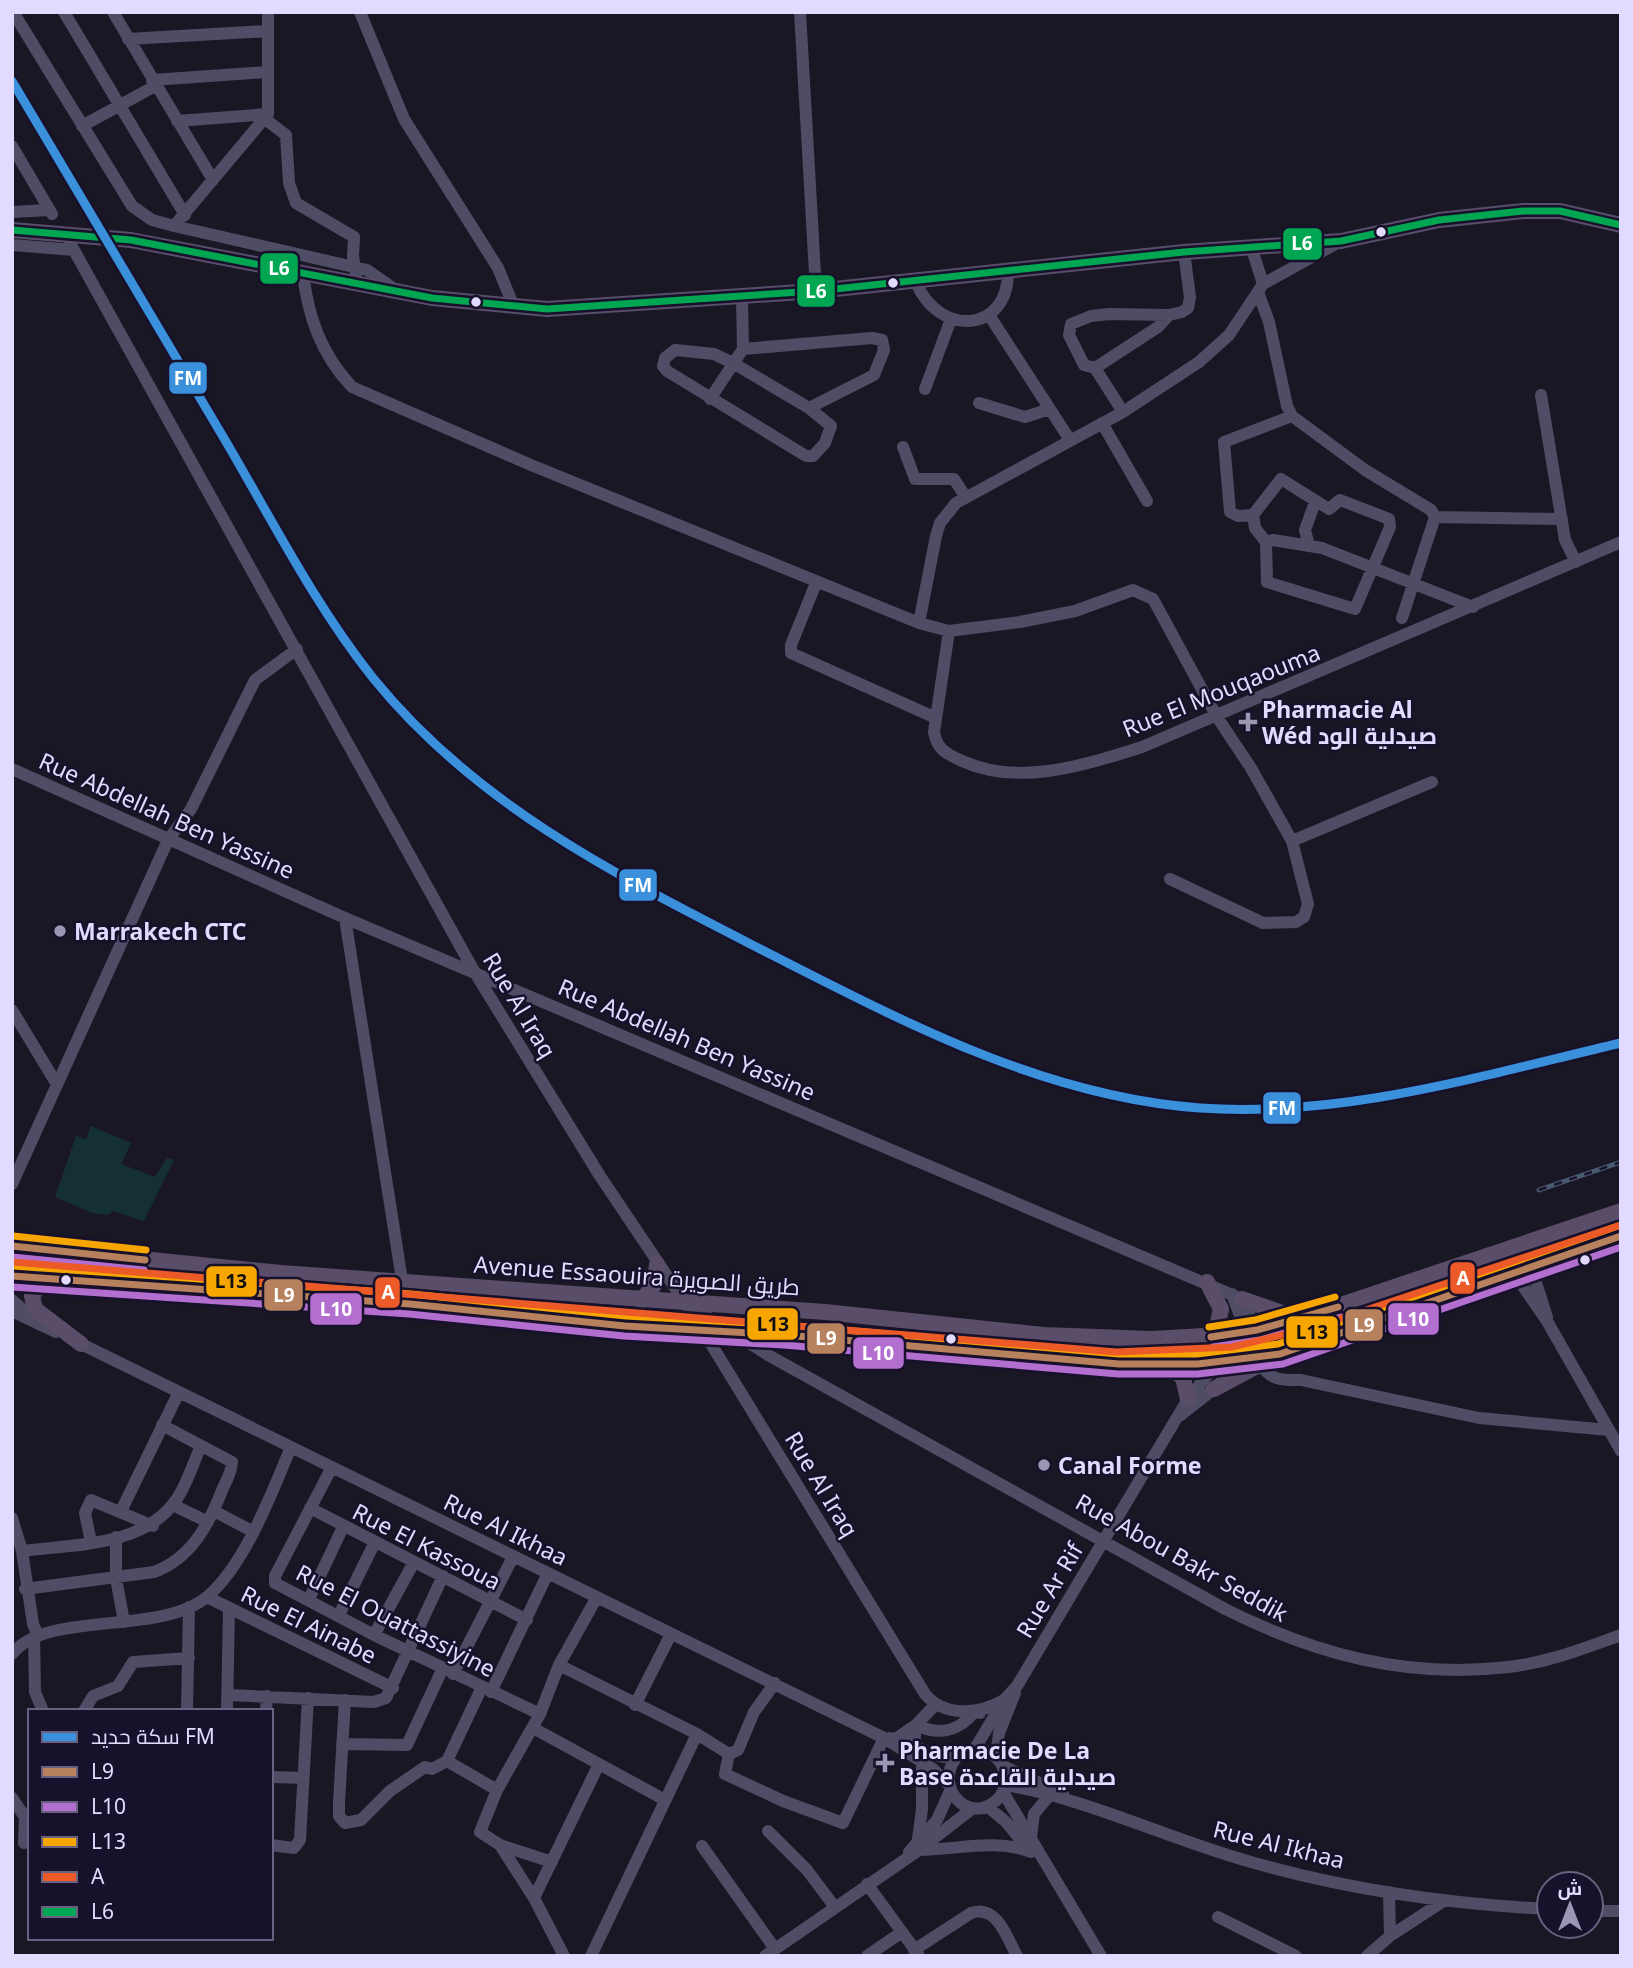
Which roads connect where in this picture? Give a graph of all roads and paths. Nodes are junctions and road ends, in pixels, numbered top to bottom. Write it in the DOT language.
graph roads {
  1 [pos="13,12"];
  2 [pos="64,12"];
  3 [pos="113,12"];
  4 [pos="268,12"];
  5 [pos="360,12"];
  6 [pos="800,12"];
  7 [pos="267,31"];
  8 [pos="128,39"];
  9 [pos="268,72"];
  10 [pos="154,83"];
  11 [pos="118,106"];
  12 [pos="266,116"];
  13 [pos="177,121"];
  14 [pos="82,126"];
  15 [pos="12,146"];
  16 [pos="213,180"];
  17 [pos="12,212"];
  18 [pos="185,215"];
  19 [pos="1621,225"];
  20 [pos="174,226"];
  21 [pos="12,230"];
  22 [pos="1341,241"];
  23 [pos="12,244"];
  24 [pos="1251,246"];
  25 [pos="1184,252"];
  26 [pos="355,267"];
  27 [pos="1008,272"];
  28 [pos="303,273"];
  29 [pos="916,282"];
  30 [pos="359,284"];
  31 [pos="1260,288"];
  32 [pos="397,291"];
  33 [pos="816,291"];
  34 [pos="742,296"];
  35 [pos="514,307"];
  36 [pos="1169,315"];
  37 [pos="989,316"];
  38 [pos="951,319"];
  39 [pos="743,349"];
  40 [pos="733,363"];
  41 [pos="1095,368"];
  42 [pos="925,388"];
  43 [pos="1541,395"];
  44 [pos="710,399"];
  45 [pos="979,403"];
  46 [pos="810,408"];
  47 [pos="1050,409"];
  48 [pos="1123,412"];
  49 [pos="1292,416"];
  50 [pos="1102,423"];
  51 [pos="1070,440"];
  52 [pos="903,447"];
  53 [pos="965,496"];
  54 [pos="1147,501"];
  55 [pos="1315,502"];
  56 [pos="1253,515"];
  57 [pos="1435,517"];
  58 [pos="1562,519"];
  59 [pos="1266,542"];
  60 [pos="1621,542"];
  61 [pos="1309,546"];
  62 [pos="1576,562"];
  63 [pos="1372,568"];
  64 [pos="816,583"];
  65 [pos="1414,584"];
  66 [pos="1473,607"];
  67 [pos="1402,618"];
  68 [pos="919,623"];
  69 [pos="949,631"];
  70 [pos="297,649"];
  71 [pos="1217,716"];
  72 [pos="936,718"];
  73 [pos="12,769"];
  74 [pos="1432,782"];
  75 [pos="168,840"];
  76 [pos="1292,841"];
  77 [pos="1170,879"];
  78 [pos="345,918"];
  79 [pos="474,971"];
  80 [pos="12,1010"];
  81 [pos="56,1083"];
  82 [pos="12,1184"];
  83 [pos="1621,1211"];
  84 [pos="1621,1236"];
  85 [pos="1524,1245"];
  86 [pos="12,1247"];
  87 [pos="1500,1253"];
  88 [pos="657,1264"];
  89 [pos="1531,1266"];
  90 [pos="1511,1273"];
  91 [pos="12,1276"];
  92 [pos="44,1278"];
  93 [pos="402,1280"];
  94 [pos="1207,1282"];
  95 [pos="1237,1296"];
  96 [pos="12,1300"];
  97 [pos="640,1301"];
  98 [pos="685,1303"];
  99 [pos="12,1311"];
  100 [pos="1300,1319"];
  101 [pos="1548,1321"];
  102 [pos="39,1323"];
  103 [pos="702,1330"];
  104 [pos="729,1331"];
  105 [pos="1257,1331"];
  106 [pos="1239,1334"];
  107 [pos="1215,1336"];
  108 [pos="81,1344"];
  109 [pos="1252,1361"];
  110 [pos="1220,1362"];
  111 [pos="1170,1365"];
  112 [pos="1214,1389"];
  113 [pos="178,1392"];
  114 [pos="1188,1399"];
  115 [pos="1181,1415"];
  116 [pos="162,1425"];
  117 [pos="1609,1430"];
  118 [pos="201,1446"];
  119 [pos="291,1447"];
  120 [pos="1621,1451"];
  121 [pos="332,1467"];
  122 [pos="173,1505"];
  123 [pos="310,1508"];
  124 [pos="121,1511"];
  125 [pos="211,1517"];
  126 [pos="12,1518"];
  127 [pos="153,1526"];
  128 [pos="343,1527"];
  129 [pos="252,1531"];
  130 [pos="116,1537"];
  131 [pos="1103,1539"];
  132 [pos="91,1542"];
  133 [pos="375,1542"];
  134 [pos="22,1551"];
  135 [pos="513,1556"];
  136 [pos="414,1562"];
  137 [pos="548,1573"];
  138 [pos="443,1576"];
  139 [pos="116,1578"];
  140 [pos="25,1589"];
  141 [pos="207,1597"];
  142 [pos="597,1597"];
  143 [pos="309,1599"];
  144 [pos="490,1603"];
  145 [pos="189,1607"];
  146 [pos="229,1609"];
  147 [pos="339,1615"];
  148 [pos="527,1620"];
  149 [pos="124,1622"];
  150 [pos="671,1634"];
  151 [pos="374,1635"];
  152 [pos="1621,1635"];
  153 [pos="36,1636"];
  154 [pos="409,1650"];
  155 [pos="12,1654"];
  156 [pos="188,1658"];
  157 [pos="559,1665"];
  158 [pos="448,1671"];
  159 [pos="775,1683"];
  160 [pos="1017,1686"];
  161 [pos="393,1688"];
  162 [pos="487,1690"];
  163 [pos="228,1695"];
  164 [pos="267,1696"];
  165 [pos="308,1698"];
  166 [pos="345,1700"];
  167 [pos="1004,1700"];
  168 [pos="936,1704"];
  169 [pos="635,1705"];
  170 [pos="42,1709"];
  171 [pos="86,1709"];
  172 [pos="187,1709"];
  173 [pos="227,1709"];
  174 [pos="266,1709"];
  175 [pos="975,1711"];
  176 [pos="540,1714"];
  177 [pos="991,1722"];
  178 [pos="916,1725"];
  179 [pos="533,1728"];
  180 [pos="697,1734"];
  181 [pos="890,1738"];
  182 [pos="342,1744"];
  183 [pos="914,1746"];
  184 [pos="974,1750"];
  185 [pos="729,1754"];
  186 [pos="956,1758"];
  187 [pos="447,1761"];
  188 [pos="999,1761"];
  189 [pos="922,1762"];
  190 [pos="599,1764"];
  191 [pos="273,1777"];
  192 [pos="303,1778"];
  193 [pos="949,1787"];
  194 [pos="1004,1789"];
  195 [pos="497,1790"];
  196 [pos="1048,1797"];
  197 [pos="665,1800"];
  198 [pos="21,1803"];
  199 [pos="1078,1803"];
  200 [pos="987,1806"];
  201 [pos="973,1808"];
  202 [pos="28,1823"];
  203 [pos="768,1831"];
  204 [pos="1031,1837"];
  205 [pos="24,1843"];
  206 [pos="919,1844"];
  207 [pos="273,1845"];
  208 [pos="500,1845"];
  209 [pos="702,1846"];
  210 [pos="1031,1852"];
  211 [pos="552,1862"];
  212 [pos="1047,1868"];
  213 [pos="867,1884"];
  214 [pos="1389,1892"];
  215 [pos="534,1898"];
  216 [pos="1442,1902"];
  217 [pos="834,1906"];
  218 [pos="1535,1908"];
  219 [pos="1218,1917"];
  220 [pos="902,1932"];
  221 [pos="1390,1936"];
  222 [pos="770,1952"];
  223 [pos="917,1953"];
  224 [pos="564,1956"];
  225 [pos="591,1956"];
  226 [pos="867,1956"];
  227 [pos="1017,1956"];
  228 [pos="1101,1956"];
  229 [pos="1296,1956"];
  230 [pos="1367,1956"];
  1 -- 14 [label="street"];
  2 -- 11 [label="street"];
  3 -- 8 [label="street"];
  4 -- 7 [label="street"];
  5 -- 35 [label="street"];
  6 -- 33 [label="street"];
  7 -- 8 [label="street"];
  7 -- 9 [label="street"];
  8 -- 10 [label="street"];
  9 -- 10 [label="street"];
  9 -- 12 [label="street"];
  10 -- 11 [label="street"];
  10 -- 13 [label="street"];
  11 -- 14 [label="street"];
  11 -- 18 [label="street"];
  12 -- 13 [label="street"];
  12 -- 16 [label="street"];
  12 -- 26 [label="street"];
  13 -- 16 [label="street"];
  14 -- 20 [label="street"];
  15 -- 17 [label="street"];
  16 -- 18 [label="street"];
  18 -- 20 [label="street"];
  19 -- 22 [label="main road"];
  20 -- 26 [label="street"];
  21 -- 28 [label="main road"];
  22 -- 24 [label="main road"];
  22 -- 31 [label="street"];
  23 -- 70 [label="street, Rue Al Iraq"];
  24 -- 25 [label="main road"];
  24 -- 31 [label="street"];
  25 -- 27 [label="main road"];
  25 -- 36 [label="street"];
  26 -- 30 [label="street"];
  26 -- 32 [label="street"];
  27 -- 29 [label="main road"];
  27 -- 37 [label="street"];
  28 -- 30 [label="main road"];
  28 -- 64 [label="street"];
  29 -- 33 [label="main road"];
  29 -- 38 [label="street"];
  30 -- 32 [label="main road"];
  31 -- 48 [label="street"];
  31 -- 49 [label="street"];
  32 -- 35 [label="main road"];
  33 -- 34 [label="main road"];
  34 -- 35 [label="main road"];
  34 -- 39 [label="street"];
  36 -- 41 [label="street"];
  36 -- 41 [label="street"];
  37 -- 38 [label="street"];
  37 -- 47 [label="street"];
  38 -- 42 [label="street"];
  39 -- 40 [label="street"];
  39 -- 46 [label="street"];
  40 -- 44 [label="street"];
  40 -- 44 [label="street"];
  40 -- 46 [label="street"];
  41 -- 48 [label="street"];
  43 -- 58 [label="street"];
  44 -- 46 [label="street"];
  45 -- 47 [label="street"];
  47 -- 51 [label="street"];
  48 -- 50 [label="street"];
  49 -- 56 [label="street"];
  49 -- 57 [label="street"];
  50 -- 51 [label="street"];
  50 -- 54 [label="street"];
  51 -- 53 [label="street"];
  52 -- 53 [label="street"];
  53 -- 68 [label="street"];
  55 -- 56 [label="street"];
  55 -- 61 [label="street"];
  55 -- 63 [label="street"];
  56 -- 59 [label="street"];
  57 -- 58 [label="street"];
  57 -- 65 [label="street"];
  58 -- 62 [label="street"];
  59 -- 61 [label="street"];
  59 -- 63 [label="street"];
  60 -- 62 [label="street, Rue El Mouqaouma"];
  61 -- 63 [label="street"];
  62 -- 66 [label="street, Rue El Mouqaouma"];
  63 -- 65 [label="street"];
  64 -- 68 [label="street"];
  64 -- 72 [label="street"];
  65 -- 66 [label="street"];
  65 -- 67 [label="street"];
  66 -- 71 [label="street, Rue El Mouqaouma"];
  68 -- 69 [label="street"];
  69 -- 71 [label="street"];
  69 -- 72 [label="street, Rue El Mouqaouma"];
  70 -- 75 [label="street"];
  70 -- 79 [label="street, Rue Al Iraq"];
  71 -- 72 [label="street, Rue El Mouqaouma"];
  71 -- 76 [label="street"];
  73 -- 75 [label="street, Rue Abdellah Ben Yassine"];
  74 -- 76 [label="street"];
  75 -- 78 [label="street, Rue Abdellah Ben Yassine"];
  75 -- 81 [label="street"];
  76 -- 77 [label="street"];
  78 -- 79 [label="street, Rue Abdellah Ben Yassine"];
  78 -- 93 [label="street"];
  79 -- 88 [label="street, Rue Al Iraq"];
  79 -- 94 [label="street, Rue Abdellah Ben Yassine"];
  80 -- 81 [label="street"];
  81 -- 82 [label="street"];
  83 -- 85 [label="main road, Avenue Essaouira طريق الصويرة"];
  84 -- 89 [label="main road, Avenue Essaouira طريق الصويرة"];
  85 -- 87 [label="main road, Avenue Essaouira طريق الصويرة"];
  85 -- 89 [label="street"];
  86 -- 93 [label="main road, Avenue Essaouira طريق الصويرة"];
  87 -- 90 [label="street"];
  87 -- 100 [label="main road, Avenue Essaouira طريق الصويرة"];
  88 -- 97 [label="main road"];
  88 -- 98 [label="street, Rue Al Iraq"];
  89 -- 90 [label="main road, Avenue Essaouira طريق الصويرة"];
  89 -- 101 [label="street"];
  90 -- 101 [label="street"];
  90 -- 109 [label="main road, Avenue Essaouira طريق الصويرة"];
  91 -- 92 [label="main road, Avenue Essaouira طريق الصويرة"];
  92 -- 103 [label="main road, Avenue Essaouira طريق الصويرة"];
  92 -- 108 [label="main road"];
  93 -- 97 [label="main road, Avenue Essaouira طريق الصويرة"];
  94 -- 95 [label="street, Rue Abdellah Ben Yassine"];
  94 -- 107 [label="main road"];
  95 -- 100 [label="main road"];
  95 -- 105 [label="street"];
  95 -- 106 [label="street"];
  96 -- 102 [label="street, Rue Al Ikhaa"];
  97 -- 98 [label="main road, Avenue Essaouira طريق الصويرة"];
  98 -- 103 [label="street, Rue Al Iraq"];
  98 -- 104 [label="street, Rue Abou Bakr Seddik"];
  98 -- 107 [label="main road, Avenue Essaouira طريق الصويرة"];
  99 -- 102 [label="street, Rue Al Ikhaa"];
  100 -- 105 [label="main road, Avenue Essaouira طريق الصويرة"];
  101 -- 117 [label="street"];
  102 -- 108 [label="street, Rue Al Ikhaa"];
  103 -- 104 [label="main road, Avenue Essaouira طريق الصويرة"];
  103 -- 168 [label="street, Rue Al Iraq"];
  104 -- 111 [label="main road, Avenue Essaouira طريق الصويرة"];
  104 -- 131 [label="street, Rue Abou Bakr Seddik"];
  105 -- 106 [label="main road, Avenue Essaouira طريق الصويرة"];
  105 -- 109 [label="street"];
  106 -- 107 [label="main road, Avenue Essaouira طريق الصويرة"];
  106 -- 110 [label="street, Rue Ar Rif"];
  108 -- 113 [label="street, Rue Al Ikhaa"];
  109 -- 110 [label="main road, Avenue Essaouira طريق الصويرة"];
  109 -- 112 [label="main road"];
  109 -- 117 [label="street"];
  110 -- 111 [label="main road, Avenue Essaouira طريق الصويرة"];
  110 -- 114 [label="street, Rue Ar Rif"];
  111 -- 114 [label="main road"];
  112 -- 115 [label="street, Rue Ar Rif"];
  113 -- 116 [label="street"];
  113 -- 119 [label="street, Rue Al Ikhaa"];
  114 -- 115 [label="street, Rue Ar Rif"];
  115 -- 131 [label="street, Rue Ar Rif"];
  116 -- 118 [label="street"];
  116 -- 124 [label="street"];
  117 -- 120 [label="street"];
  118 -- 122 [label="street"];
  118 -- 125 [label="street"];
  119 -- 121 [label="street, Rue Al Ikhaa"];
  119 -- 129 [label="street"];
  121 -- 123 [label="street, Rue El Ouattassiyine"];
  121 -- 135 [label="street, Rue Al Ikhaa"];
  122 -- 125 [label="street"];
  122 -- 127 [label="street"];
  123 -- 128 [label="street, Rue El Kassoua"];
  123 -- 143 [label="street, Rue El Ouattassiyine"];
  124 -- 127 [label="street"];
  124 -- 132 [label="street"];
  125 -- 129 [label="street"];
  125 -- 139 [label="street"];
  126 -- 134 [label="street"];
  127 -- 130 [label="street"];
  128 -- 133 [label="street, Rue El Kassoua"];
  128 -- 143 [label="street"];
  129 -- 141 [label="street"];
  130 -- 132 [label="street"];
  130 -- 139 [label="street"];
  131 -- 152 [label="street, Rue Abou Bakr Seddik"];
  131 -- 160 [label="street, Rue Ar Rif"];
  132 -- 134 [label="street"];
  133 -- 136 [label="street, Rue El Kassoua"];
  133 -- 147 [label="street"];
  134 -- 140 [label="street"];
  135 -- 137 [label="street, Rue Al Ikhaa"];
  135 -- 144 [label="street"];
  136 -- 138 [label="street, Rue El Kassoua"];
  136 -- 151 [label="street"];
  137 -- 142 [label="street, Rue Al Ikhaa"];
  137 -- 148 [label="street"];
  138 -- 144 [label="street, Rue El Kassoua"];
  138 -- 154 [label="street"];
  139 -- 140 [label="street"];
  139 -- 149 [label="street"];
  140 -- 153 [label="street"];
  141 -- 145 [label="street"];
  141 -- 146 [label="street, Rue El Ainabe"];
  142 -- 150 [label="street, Rue Al Ikhaa"];
  142 -- 157 [label="street"];
  143 -- 147 [label="street, Rue El Ouattassiyine"];
  144 -- 148 [label="street, Rue El Kassoua"];
  144 -- 158 [label="street"];
  145 -- 149 [label="street"];
  145 -- 156 [label="street"];
  146 -- 161 [label="street, Rue El Ainabe"];
  146 -- 163 [label="street"];
  147 -- 151 [label="street, Rue El Ouattassiyine"];
  148 -- 162 [label="street"];
  149 -- 153 [label="street"];
  150 -- 159 [label="street, Rue Al Ikhaa"];
  150 -- 169 [label="street"];
  151 -- 154 [label="street, Rue El Ouattassiyine"];
  153 -- 155 [label="street"];
  153 -- 170 [label="street"];
  154 -- 158 [label="street, Rue El Ouattassiyine"];
  154 -- 161 [label="street"];
  156 -- 171 [label="street"];
  156 -- 172 [label="street"];
  157 -- 169 [label="street"];
  157 -- 176 [label="street"];
  158 -- 162 [label="street, Rue El Ouattassiyine"];
  158 -- 182 [label="street"];
  159 -- 181 [label="street, Rue Al Ikhaa"];
  159 -- 185 [label="street"];
  160 -- 167 [label="street, Rue Ar Rif"];
  160 -- 188 [label="street"];
  161 -- 166 [label="street"];
  162 -- 176 [label="street, Rue El Ouattassiyine"];
  162 -- 187 [label="street"];
  163 -- 164 [label="street"];
  163 -- 173 [label="street"];
  164 -- 165 [label="street"];
  164 -- 174 [label="street"];
  165 -- 166 [label="street"];
  165 -- 192 [label="street"];
  166 -- 182 [label="street"];
  167 -- 175 [label="street"];
  167 -- 177 [label="street, Rue Ar Rif"];
  168 -- 175 [label="street"];
  168 -- 178 [label="street"];
  169 -- 180 [label="street"];
  175 -- 177 [label="street"];
  175 -- 178 [label="street"];
  176 -- 179 [label="street"];
  177 -- 184 [label="street, Rue Ar Rif"];
  178 -- 181 [label="street"];
  178 -- 183 [label="street"];
  179 -- 190 [label="street"];
  179 -- 195 [label="street"];
  180 -- 185 [label="street"];
  180 -- 197 [label="street"];
  181 -- 183 [label="street"];
  181 -- 185 [label="street"];
  181 -- 189 [label="street, Rue Al Ikhaa"];
  182 -- 187 [label="street"];
  183 -- 186 [label="street"];
  184 -- 186 [label="street"];
  184 -- 188 [label="street"];
  186 -- 193 [label="street"];
  187 -- 195 [label="street"];
  188 -- 194 [label="street"];
  188 -- 199 [label="street"];
  189 -- 193 [label="street, Rue Al Ikhaa"];
  189 -- 206 [label="street"];
  190 -- 197 [label="street"];
  190 -- 211 [label="street"];
  191 -- 192 [label="street"];
  192 -- 207 [label="street"];
  193 -- 201 [label="street"];
  193 -- 206 [label="street"];
  194 -- 196 [label="street, Rue Al Ikhaa"];
  194 -- 200 [label="street"];
  194 -- 204 [label="street"];
  195 -- 208 [label="street"];
  196 -- 199 [label="street, Rue Al Ikhaa"];
  196 -- 204 [label="street"];
  197 -- 225 [label="street"];
  198 -- 202 [label="street"];
  199 -- 214 [label="street, Rue Al Ikhaa"];
  200 -- 201 [label="street"];
  200 -- 210 [label="street"];
  201 -- 206 [label="street"];
  202 -- 205 [label="street"];
  203 -- 217 [label="street"];
  204 -- 212 [label="street"];
  206 -- 210 [label="street"];
  206 -- 213 [label="street"];
  208 -- 211 [label="street"];
  208 -- 215 [label="street"];
  209 -- 222 [label="street"];
  210 -- 212 [label="street"];
  211 -- 215 [label="street"];
  212 -- 228 [label="street"];
  213 -- 217 [label="street"];
  213 -- 220 [label="street"];
  214 -- 216 [label="street, Rue Al Ikhaa"];
  214 -- 221 [label="street"];
  215 -- 224 [label="street"];
  216 -- 218 [label="street, Rue Al Ikhaa"];
  216 -- 221 [label="street"];
  217 -- 222 [label="street"];
  219 -- 229 [label="street"];
  220 -- 223 [label="street"];
  220 -- 226 [label="street"];
  221 -- 230 [label="street"];
  223 -- 227 [label="street"];
}
